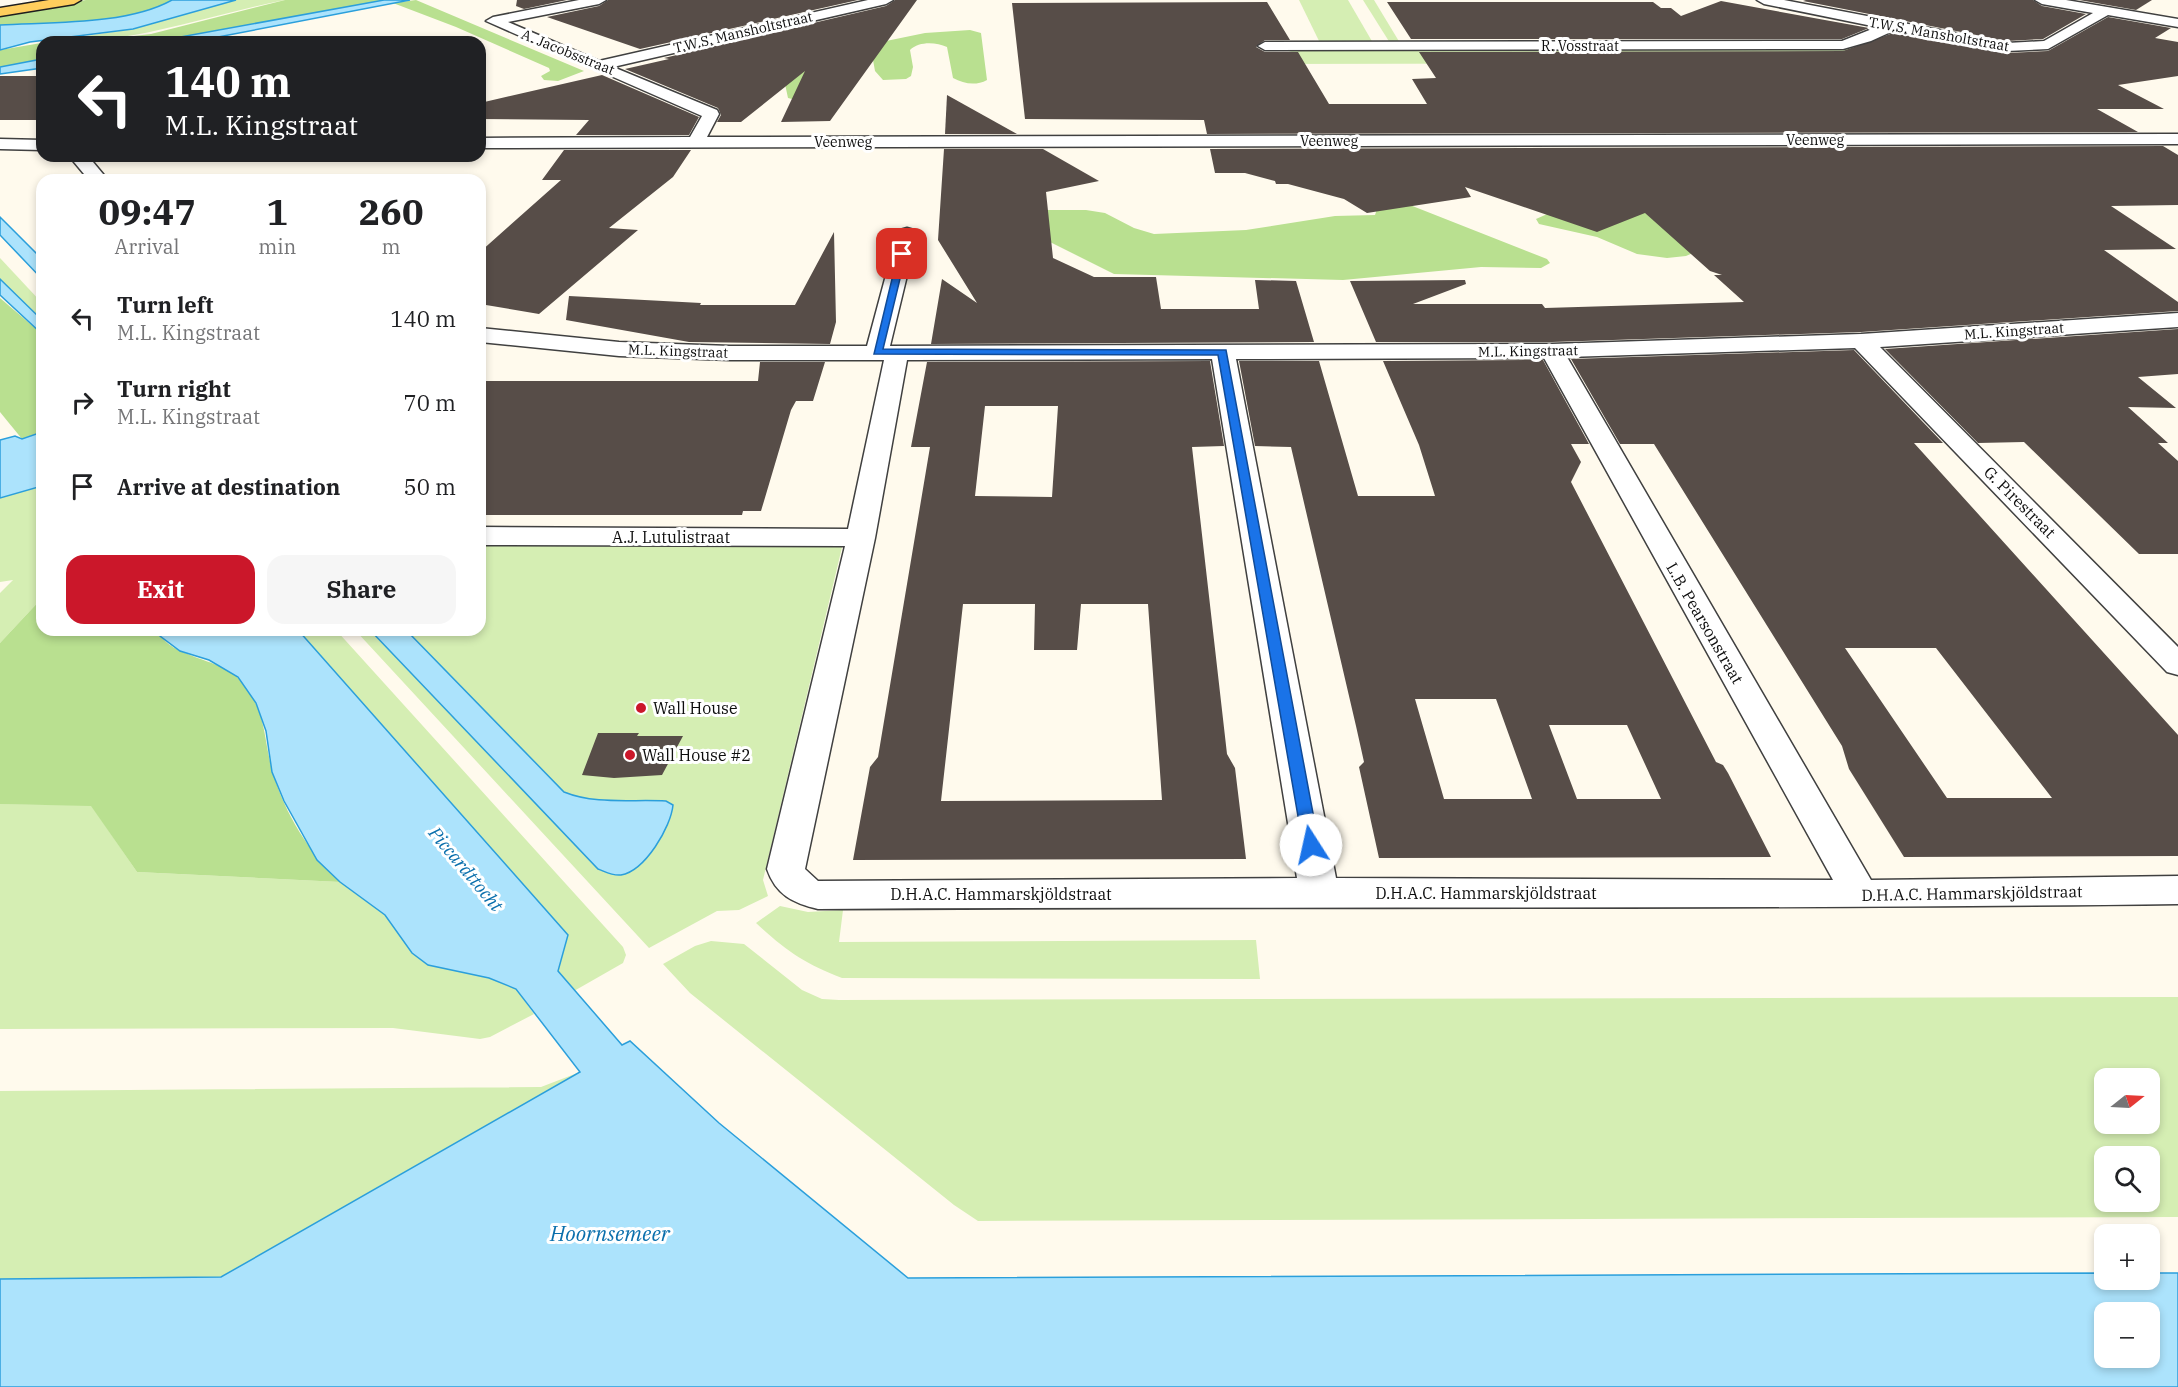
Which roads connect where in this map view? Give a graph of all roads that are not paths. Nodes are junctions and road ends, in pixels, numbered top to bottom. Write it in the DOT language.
graph roads {
  1 [pos="46,0"];
  2 [pos="71,0"];
  3 [pos="599,0"];
  4 [pos="886,0"];
  5 [pos="1764,0"];
  6 [pos="2042,0"];
  7 [pos="0,8"];
  8 [pos="2169,9"];
  9 [pos="2106,11"];
  10 [pos="0,12"];
  11 [pos="2152,18"];
  12 [pos="2178,22"];
  13 [pos="1891,26"];
  14 [pos="1265,46"];
  15 [pos="601,65"];
  16 [pos="2178,139"];
  17 [pos="696,142"];
  18 [pos="486,143"];
  19 [pos="0,144"];
  20 [pos="36,145"];
  21 [pos="83,162"];
  22 [pos="94,174"];
  23 [pos="907,234"];
  24 [pos="2168,320"];
  25 [pos="486,335"];
  26 [pos="2178,335"];
  27 [pos="1861,341"];
  28 [pos="1552,351"];
  29 [pos="887,352"];
  30 [pos="1223,352"];
  31 [pos="486,536"];
  32 [pos="861,538"];
  33 [pos="2178,665"];
  34 [pos="2178,890"];
  35 [pos="1319,892"];
  36 [pos="1860,894"];
  1 -- 7 [label="main road"];
  2 -- 10 [label="main road"];
  3 -- 15 [label="street, A. Jacobsstraat"];
  4 -- 15 [label="street, T.W.S. Mansholtstraat"];
  5 -- 13 [label="street, T.W.S. Mansholtstraat"];
  6 -- 9 [label="street"];
  8 -- 11 [label="street"];
  9 -- 11 [label="street"];
  9 -- 13 [label="street, T.W.S. Mansholtstraat"];
  11 -- 12 [label="street"];
  13 -- 14 [label="street, R. Vosstraat"];
  15 -- 17 [label="street, A. Jacobsstraat"];
  16 -- 17 [label="street, Veenweg"];
  17 -- 18 [label="street, Veenweg"];
  19 -- 20 [label="street"];
  21 -- 22 [label="street"];
  23 -- 29 [label="street"];
  24 -- 26 [label="street"];
  24 -- 27 [label="street, M.L. Kingstraat"];
  25 -- 29 [label="street, M.L. Kingstraat"];
  27 -- 28 [label="street, M.L. Kingstraat"];
  27 -- 33 [label="street, G. Pirestraat"];
  28 -- 30 [label="street, M.L. Kingstraat"];
  28 -- 36 [label="street, L.B. Pearsonstraat"];
  29 -- 30 [label="street, M.L. Kingstraat"];
  29 -- 32 [label="street"];
  30 -- 35 [label="street"];
  31 -- 32 [label="street, A.J. Lutulistraat"];
  32 -- 35 [label="street, D.H.A.C. Hammarskjöldstraat"];
  34 -- 36 [label="street, D.H.A.C. Hammarskjöldstraat"];
  35 -- 36 [label="street, D.H.A.C. Hammarskjöldstraat"];
}
